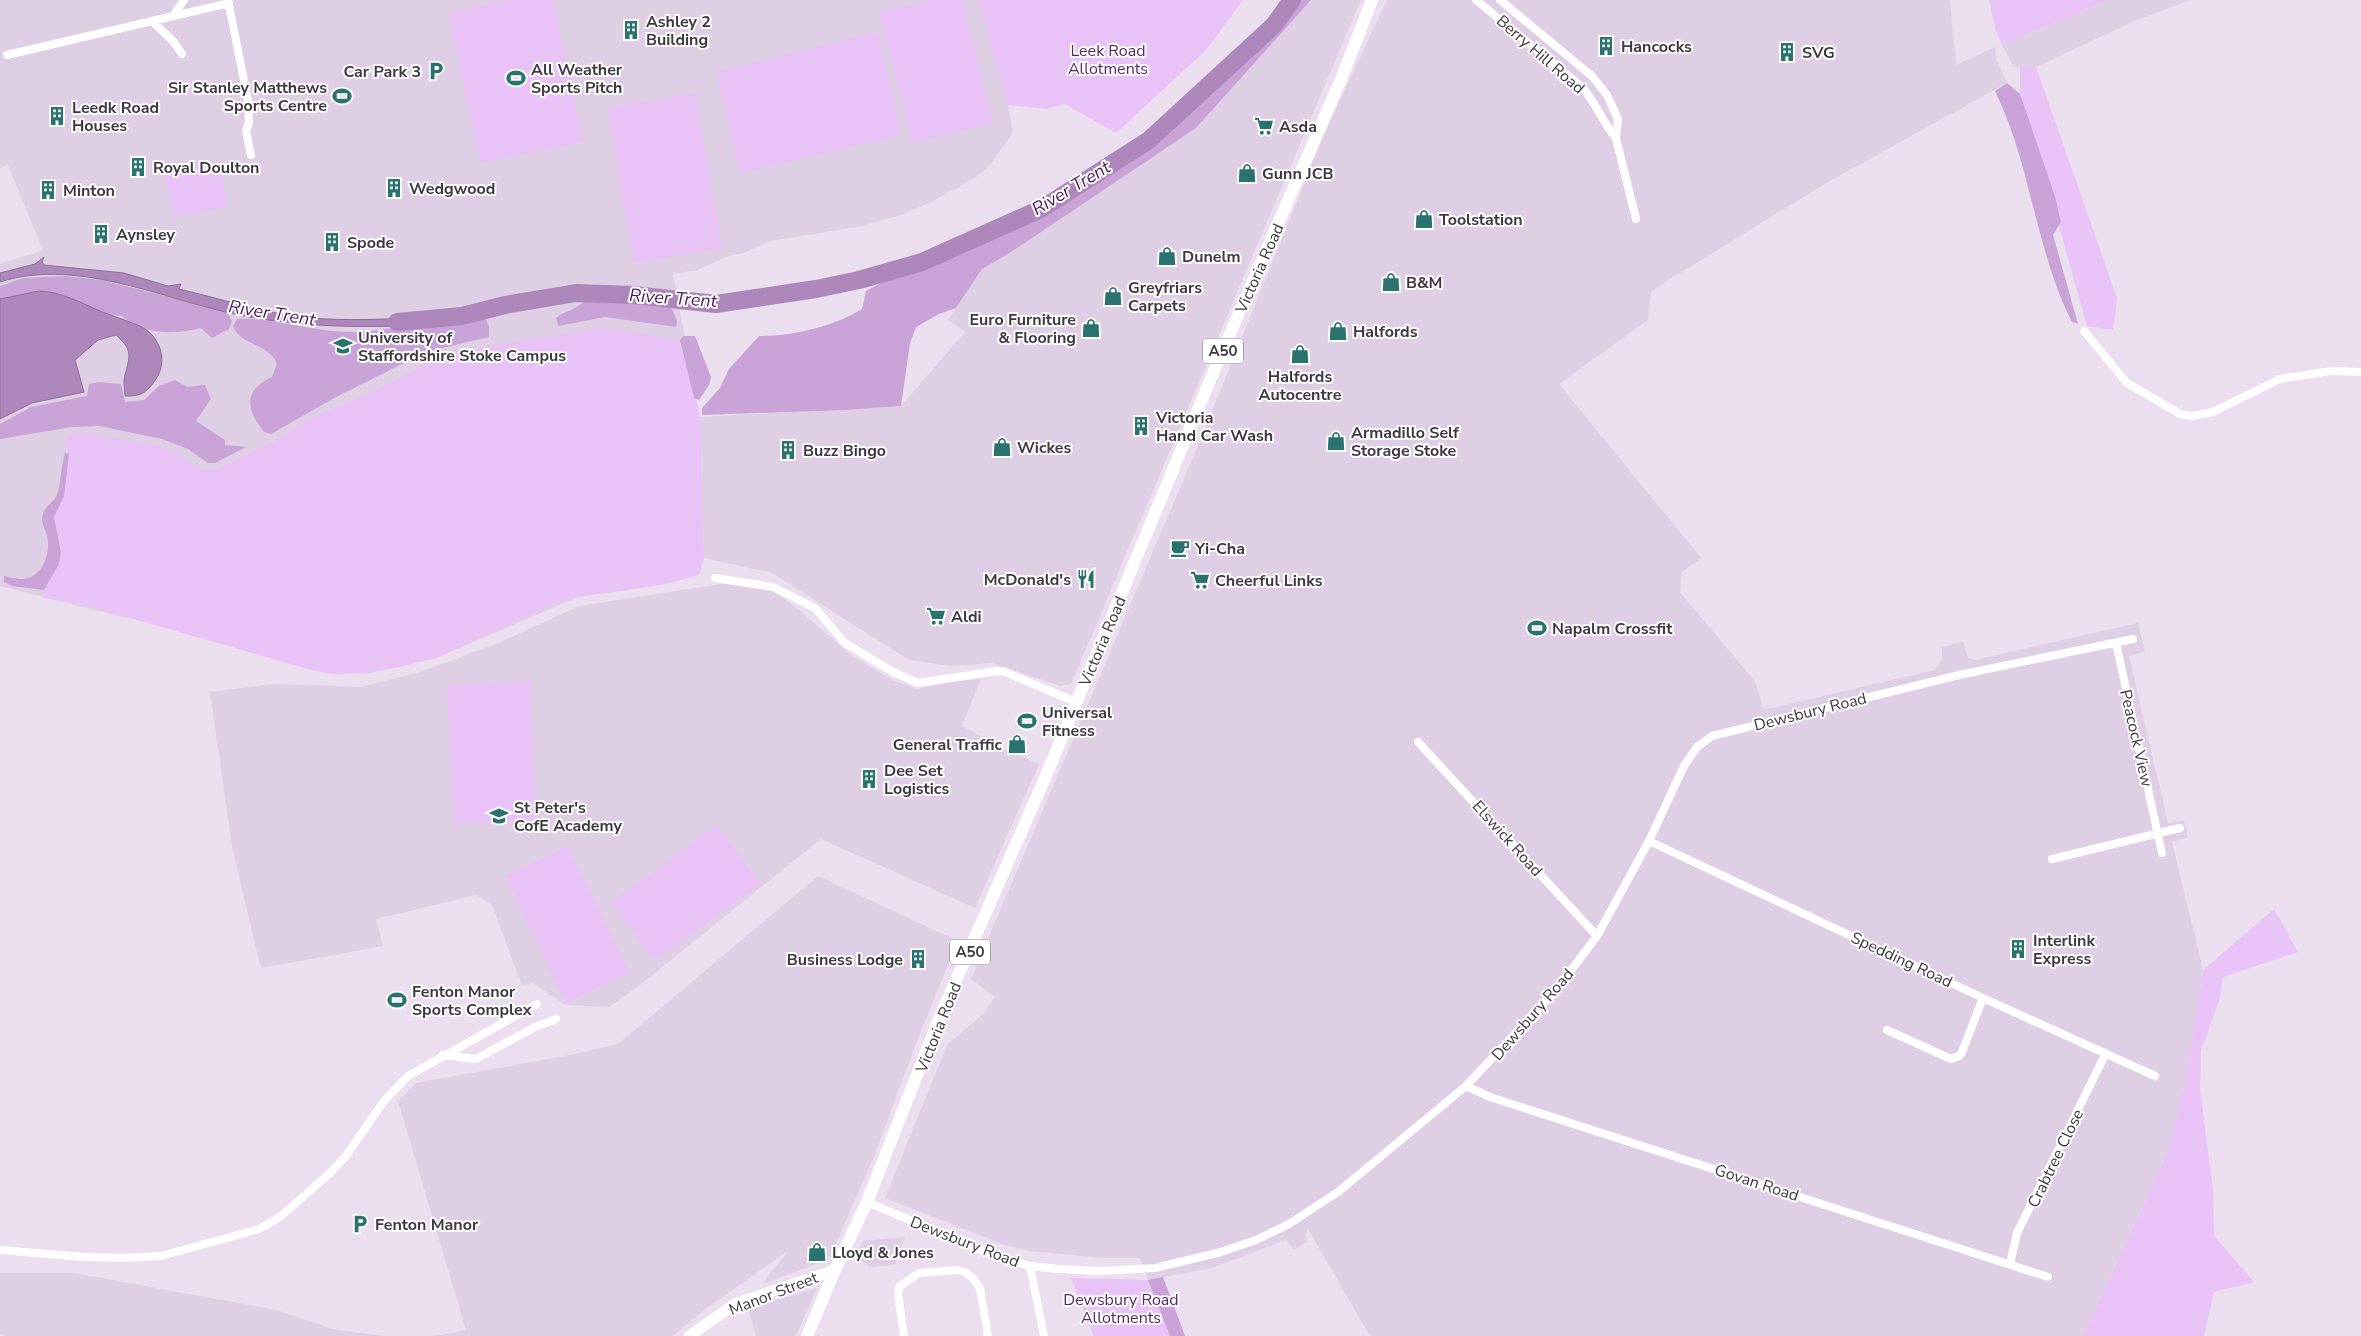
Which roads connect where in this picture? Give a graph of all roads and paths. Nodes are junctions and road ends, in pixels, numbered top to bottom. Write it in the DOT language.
graph roads {
  1 [pos="184,0"];
  2 [pos="1372,0"];
  3 [pos="1476,0"];
  4 [pos="1500,0"];
  5 [pos="229,2"];
  6 [pos="173,16"];
  7 [pos="152,21"];
  8 [pos="182,54"];
  9 [pos="7,55"];
  10 [pos="1616,138"];
  11 [pos="251,155"];
  12 [pos="1636,219"];
  13 [pos="2084,331"];
  14 [pos="2361,372"];
  15 [pos="714,578"];
  16 [pos="2133,639"];
  17 [pos="2116,643"];
  18 [pos="1076,702"];
  19 [pos="1418,742"];
  20 [pos="2180,828"];
  21 [pos="2158,834"];
  22 [pos="1649,841"];
  23 [pos="2162,854"];
  24 [pos="2052,859"];
  25 [pos="1597,936"];
  26 [pos="1984,998"];
  27 [pos="537,1004"];
  28 [pos="556,1019"];
  29 [pos="1887,1030"];
  30 [pos="2106,1053"];
  31 [pos="443,1055"];
  32 [pos="2155,1076"];
  33 [pos="1466,1086"];
  34 [pos="867,1202"];
  35 [pos="0,1250"];
  36 [pos="2010,1264"];
  37 [pos="1030,1266"];
  38 [pos="834,1270"];
  39 [pos="2048,1277"];
  40 [pos="689,1336"];
  41 [pos="807,1336"];
  42 [pos="904,1336"];
  43 [pos="988,1336"];
  44 [pos="1044,1336"];
  1 -- 6 [label="street"];
  2 -- 18 [label="main road, Victoria Road / A50"];
  3 -- 10 [label="street, Berry Hill Road"];
  4 -- 10 [label="street, Berry Hill Road"];
  5 -- 6 [label="street"];
  5 -- 11 [label="street"];
  6 -- 7 [label="street"];
  7 -- 8 [label="street"];
  7 -- 9 [label="street"];
  10 -- 12 [label="street, Berry Hill Road"];
  13 -- 14 [label="street"];
  15 -- 18 [label="street"];
  16 -- 17 [label="street, Dewsbury Road"];
  17 -- 21 [label="street, Peacock View"];
  17 -- 22 [label="street, Dewsbury Road"];
  18 -- 34 [label="main road, Victoria Road / A50"];
  19 -- 25 [label="street, Elswick Road"];
  20 -- 21 [label="street"];
  21 -- 23 [label="street, Peacock View"];
  21 -- 24 [label="street"];
  22 -- 25 [label="street, Dewsbury Road"];
  22 -- 26 [label="street, Spedding Road"];
  25 -- 33 [label="street, Dewsbury Road"];
  26 -- 29 [label="street"];
  26 -- 30 [label="street, Spedding Road"];
  27 -- 31 [label="street"];
  28 -- 31 [label="street"];
  30 -- 32 [label="street, Spedding Road"];
  30 -- 36 [label="street, Crabtree Close"];
  31 -- 35 [label="street"];
  33 -- 36 [label="street, Govan Road"];
  33 -- 37 [label="street, Dewsbury Road"];
  34 -- 37 [label="street, Dewsbury Road"];
  34 -- 38 [label="main road, Victoria Road / A50"];
  36 -- 39 [label="street, Govan Road"];
  37 -- 44 [label="street"];
  38 -- 40 [label="street, Manor Street"];
  38 -- 41 [label="main road, Victoria Road / A50"];
  42 -- 43 [label="street"];
}
